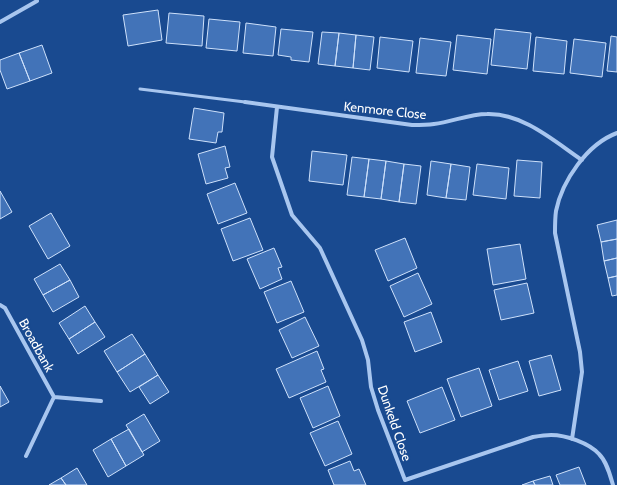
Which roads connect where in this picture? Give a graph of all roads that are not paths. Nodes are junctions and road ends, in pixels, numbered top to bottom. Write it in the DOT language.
graph roads {
  1 [pos="37,0"];
  2 [pos="0,22"];
  3 [pos="140,89"];
  4 [pos="245,102"];
  5 [pos="278,107"];
  6 [pos="617,133"];
  7 [pos="582,160"];
  8 [pos="0,305"];
  9 [pos="54,397"];
  10 [pos="101,401"];
  11 [pos="572,439"];
  12 [pos="26,456"];
  13 [pos="405,480"];
  14 [pos="407,485"];
  15 [pos="613,485"];
  1 -- 2 [label="street"];
  3 -- 4 [label="lane"];
  4 -- 5 [label="street, Kenmore Close"];
  5 -- 7 [label="street, Kenmore Close"];
  5 -- 13 [label="street, Dunkeld Close"];
  6 -- 7 [label="street"];
  7 -- 11 [label="street"];
  8 -- 9 [label="street, Broadbank"];
  9 -- 10 [label="street"];
  9 -- 12 [label="street"];
  11 -- 13 [label="street, Dunkeld Close"];
  11 -- 15 [label="street, Dunkeld Close"];
  13 -- 14 [label="street"];
}
